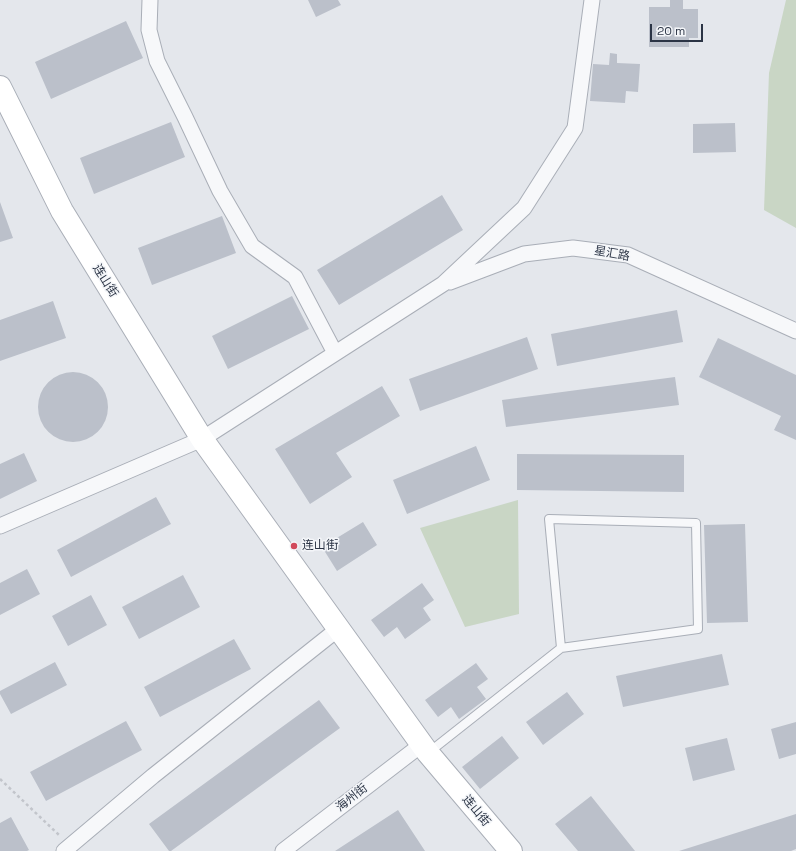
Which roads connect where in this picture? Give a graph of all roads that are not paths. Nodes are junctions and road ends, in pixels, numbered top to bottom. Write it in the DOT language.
graph roads {
  1 [pos="150,0"];
  2 [pos="592,0"];
  3 [pos="0,87"];
  4 [pos="443,284"];
  5 [pos="796,331"];
  6 [pos="335,353"];
  7 [pos="202,439"];
  8 [pos="0,526"];
  9 [pos="338,629"];
  10 [pos="561,648"];
  11 [pos="424,749"];
  12 [pos="67,848"];
  13 [pos="282,851"];
  14 [pos="511,851"];
  1 -- 6 [label="street"];
  2 -- 4 [label="street"];
  3 -- 7 [label="street, 连山街"];
  4 -- 5 [label="street, 星汇路"];
  4 -- 6 [label="street"];
  6 -- 7 [label="street"];
  7 -- 8 [label="street"];
  7 -- 9 [label="street, 连山街"];
  9 -- 11 [label="street, 连山街"];
  9 -- 12 [label="street"];
  10 -- 10 [label="lane"];
  10 -- 11 [label="lane"];
  11 -- 13 [label="street, 海州街"];
  11 -- 14 [label="street, 连山街"];
}
